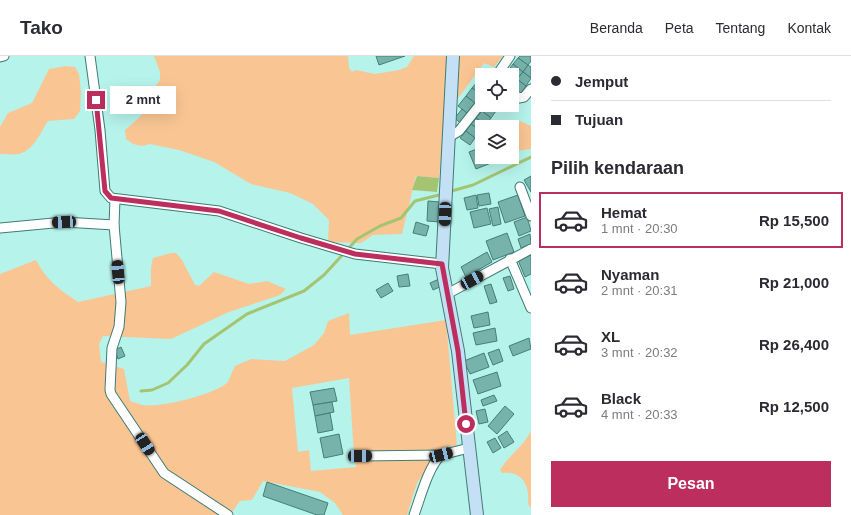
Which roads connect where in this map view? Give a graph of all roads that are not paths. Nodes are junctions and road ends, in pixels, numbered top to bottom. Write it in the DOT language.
graph roads {
  1 [pos="4,56"];
  2 [pos="90,56"];
  3 [pos="453,56"];
  4 [pos="510,56"];
  5 [pos="0,58"];
  6 [pos="501,68"];
  7 [pos="531,89"];
  8 [pos="519,98"];
  9 [pos="475,111"];
  10 [pos="449,137"];
  11 [pos="520,187"];
  12 [pos="115,199"];
  13 [pos="531,216"];
  14 [pos="114,225"];
  15 [pos="0,228"];
  16 [pos="531,249"];
  17 [pos="510,259"];
  18 [pos="442,264"];
  19 [pos="447,294"];
  20 [pos="531,308"];
  21 [pos="469,448"];
  22 [pos="441,455"];
  23 [pos="360,456"];
  24 [pos="228,515"];
  25 [pos="414,515"];
  26 [pos="477,515"];
  1 -- 5 [label="street"];
  2 -- 12 [label="street"];
  3 -- 10 [label="street"];
  4 -- 6 [label="street"];
  7 -- 8 [label="street"];
  9 -- 10 [label="street"];
  10 -- 18 [label="street"];
  11 -- 13 [label="street"];
  12 -- 14 [label="street"];
  12 -- 18 [label="street"];
  14 -- 15 [label="street"];
  14 -- 24 [label="street"];
  16 -- 17 [label="street"];
  17 -- 19 [label="street"];
  17 -- 20 [label="street"];
  18 -- 19 [label="street"];
  19 -- 21 [label="street"];
  21 -- 22 [label="street"];
  21 -- 26 [label="street"];
  22 -- 23 [label="street"];
  22 -- 25 [label="street"];
}
